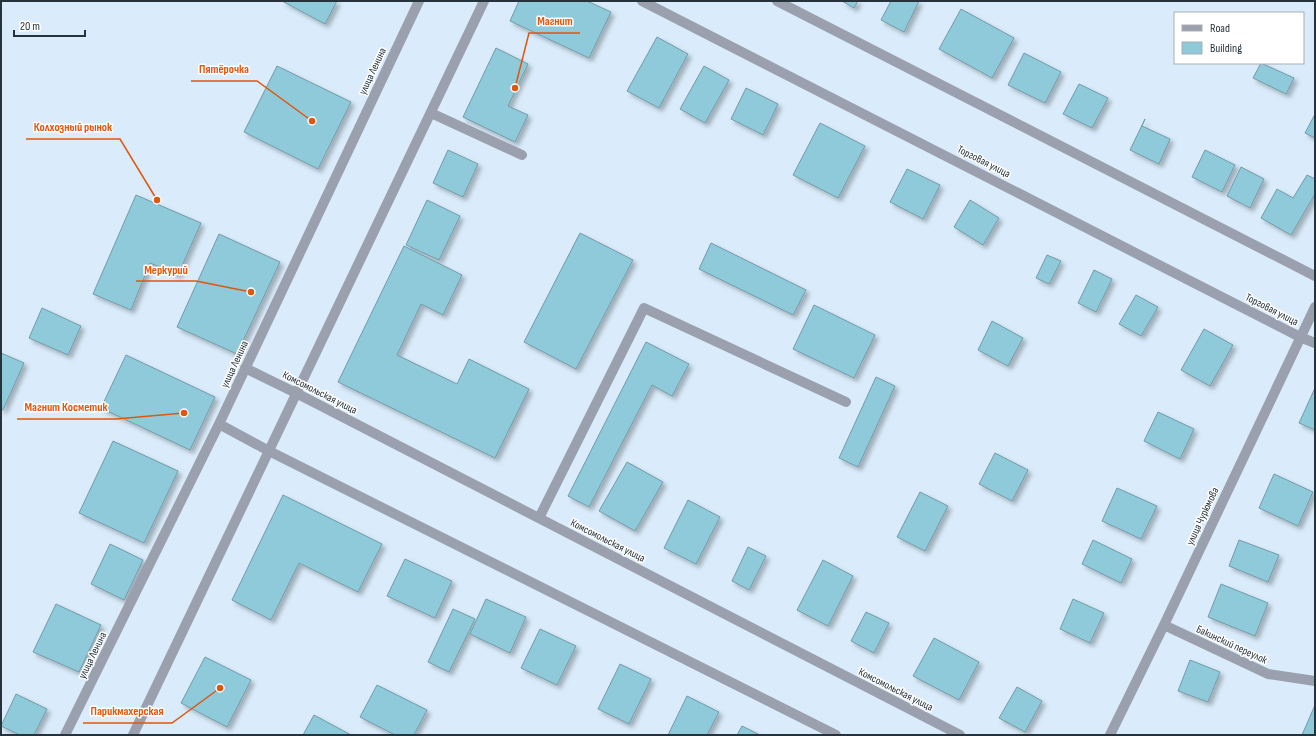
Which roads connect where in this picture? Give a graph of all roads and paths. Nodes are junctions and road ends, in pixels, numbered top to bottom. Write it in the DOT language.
graph roads {
  1 [pos="419,1"];
  2 [pos="484,1"];
  3 [pos="642,1"];
  4 [pos="777,1"];
  5 [pos="431,113"];
  6 [pos="522,155"];
  7 [pos="1315,276"];
  8 [pos="1315,307"];
  9 [pos="1300,337"];
  10 [pos="1315,343"];
  11 [pos="245,368"];
  12 [pos="296,393"];
  13 [pos="846,402"];
  14 [pos="219,424"];
  15 [pos="269,452"];
  16 [pos="538,518"];
  17 [pos="1164,625"];
  18 [pos="1315,681"];
  19 [pos="65,735"];
  20 [pos="133,735"];
  21 [pos="836,735"];
  22 [pos="960,735"];
  23 [pos="1110,735"];
  1 -- 11 [label="street, улица Ленина"];
  2 -- 5 [label="street"];
  3 -- 9 [label="street, Торговая улица"];
  4 -- 7 [label="street"];
  5 -- 6 [label="street"];
  5 -- 12 [label="street"];
  8 -- 9 [label="street, улица Чурюмова"];
  9 -- 10 [label="street, Торговая улица"];
  9 -- 17 [label="street, улица Чурюмова"];
  11 -- 12 [label="street, Комсомольская улица"];
  11 -- 14 [label="street, улица Ленина"];
  12 -- 15 [label="street"];
  12 -- 16 [label="street, Комсомольская улица"];
  13 -- 16 [label="street"];
  14 -- 15 [label="street"];
  14 -- 19 [label="street, улица Ленина"];
  15 -- 20 [label="street"];
  15 -- 21 [label="street"];
  16 -- 22 [label="street, Комсомольская улица"];
  17 -- 18 [label="street, Бакинский переулок"];
  17 -- 23 [label="street, улица Чурюмова"];
}
